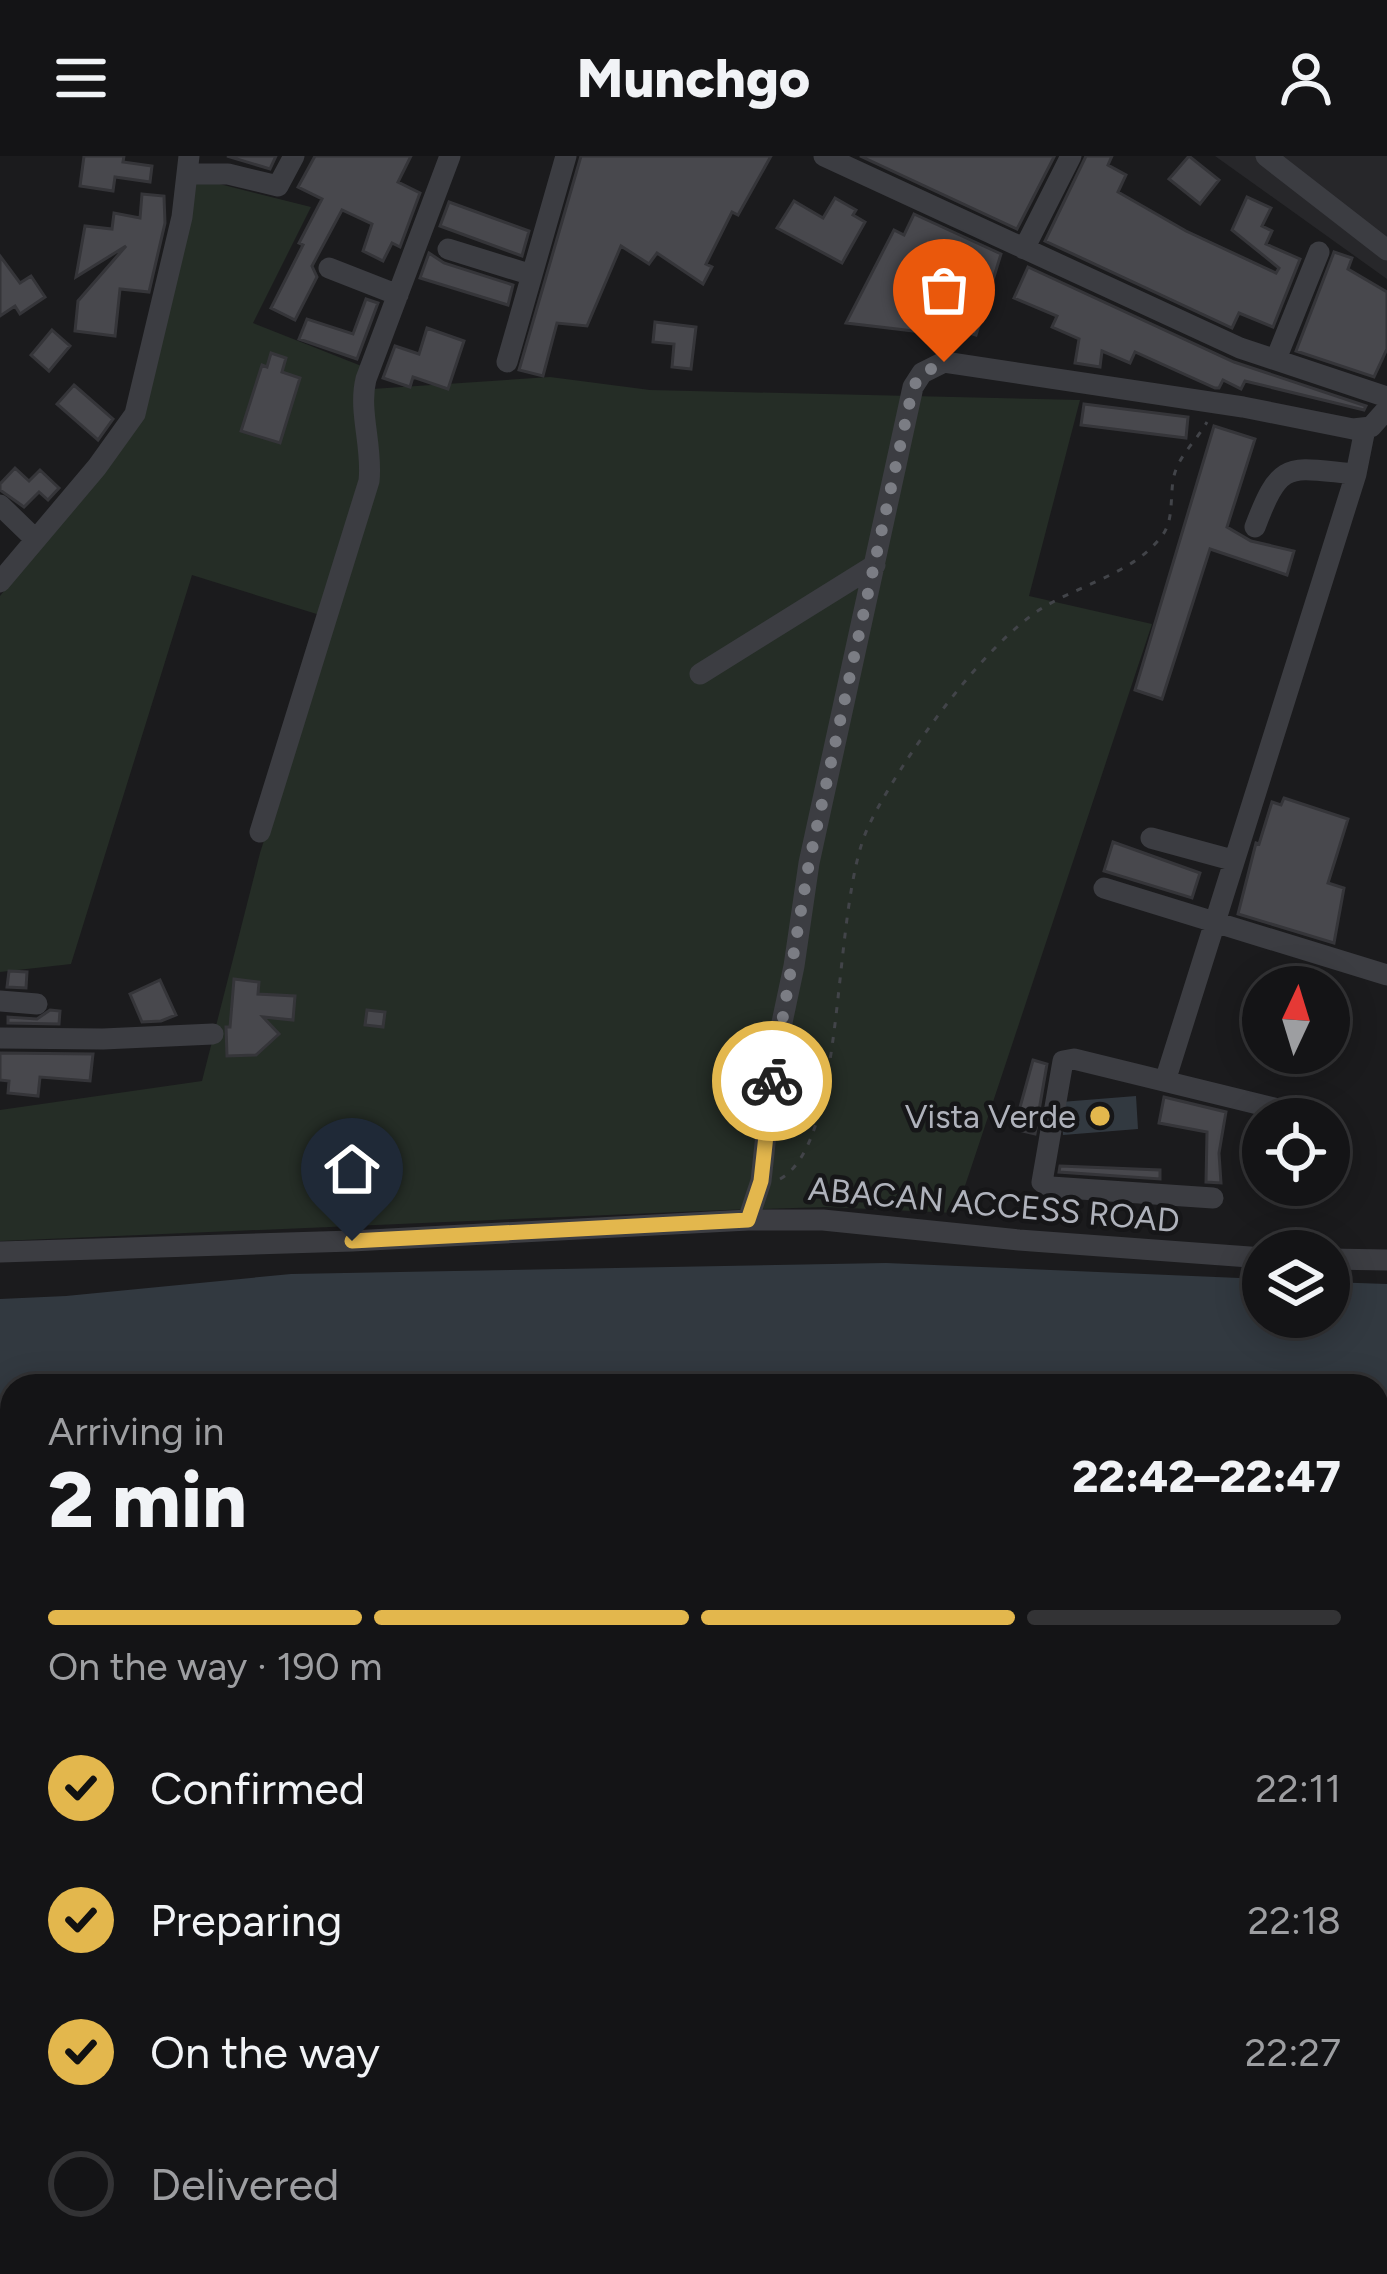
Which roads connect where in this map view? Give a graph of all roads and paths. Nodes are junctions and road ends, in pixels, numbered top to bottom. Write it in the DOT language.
graph roads {
  1 [pos="294,156"];
  2 [pos="450,156"];
  3 [pos="566,156"];
  4 [pos="824,156"];
  5 [pos="1071,156"];
  6 [pos="1265,156"];
  7 [pos="188,165"];
  8 [pos="233,165"];
  9 [pos="448,248"];
  10 [pos="1024,250"];
  11 [pos="1387,250"];
  12 [pos="1319,252"];
  13 [pos="329,268"];
  14 [pos="532,275"];
  15 [pos="398,295"];
  16 [pos="1276,359"];
  17 [pos="507,362"];
  18 [pos="1387,398"];
  19 [pos="1211,402"];
  20 [pos="1387,409"];
  21 [pos="1365,429"];
  22 [pos="1356,474"];
  23 [pos="0,506"];
  24 [pos="1255,527"];
  25 [pos="35,539"];
  26 [pos="875,565"];
  27 [pos="0,582"];
  28 [pos="700,674"];
  29 [pos="260,832"];
  30 [pos="1151,838"];
  31 [pos="1232,860"];
  32 [pos="1104,888"];
  33 [pos="1213,923"];
  34 [pos="1387,976"];
  35 [pos="0,1001"];
  36 [pos="37,1004"];
  37 [pos="213,1034"];
  38 [pos="0,1038"];
  39 [pos="1165,1081"];
  40 [pos="1242,1100"];
  41 [pos="761,1181"];
  42 [pos="1213,1198"];
  43 [pos="748,1220"];
  44 [pos="0,1252"];
  45 [pos="1242,1256"];
  46 [pos="1350,1259"];
  47 [pos="1387,1260"];
  1 -- 8 [label="street"];
  2 -- 15 [label="street"];
  3 -- 14 [label="street"];
  4 -- 10 [label="street"];
  5 -- 10 [label="street"];
  6 -- 11 [label="street"];
  7 -- 8 [label="street"];
  7 -- 25 [label="street"];
  9 -- 14 [label="street"];
  10 -- 16 [label="street"];
  12 -- 16 [label="street"];
  13 -- 15 [label="street"];
  14 -- 17 [label="street"];
  15 -- 29 [label="street"];
  16 -- 18 [label="street"];
  19 -- 21 [label="street"];
  19 -- 26 [label="street"];
  19 -- 41 [label="path"];
  20 -- 21 [label="street"];
  21 -- 22 [label="street"];
  22 -- 24 [label="street"];
  22 -- 31 [label="street"];
  23 -- 25 [label="street"];
  25 -- 27 [label="street"];
  26 -- 28 [label="street"];
  26 -- 41 [label="street"];
  30 -- 31 [label="street"];
  31 -- 33 [label="street"];
  32 -- 33 [label="street"];
  33 -- 34 [label="street"];
  33 -- 39 [label="street"];
  35 -- 36 [label="street"];
  37 -- 38 [label="street"];
  39 -- 40 [label="street"];
  39 -- 42 [label="street"];
  41 -- 43 [label="street"];
  43 -- 44 [label="street, ABACAN ACCESS ROAD"];
  43 -- 45 [label="street, ABACAN ACCESS ROAD"];
  46 -- 47 [label="street"];
}
